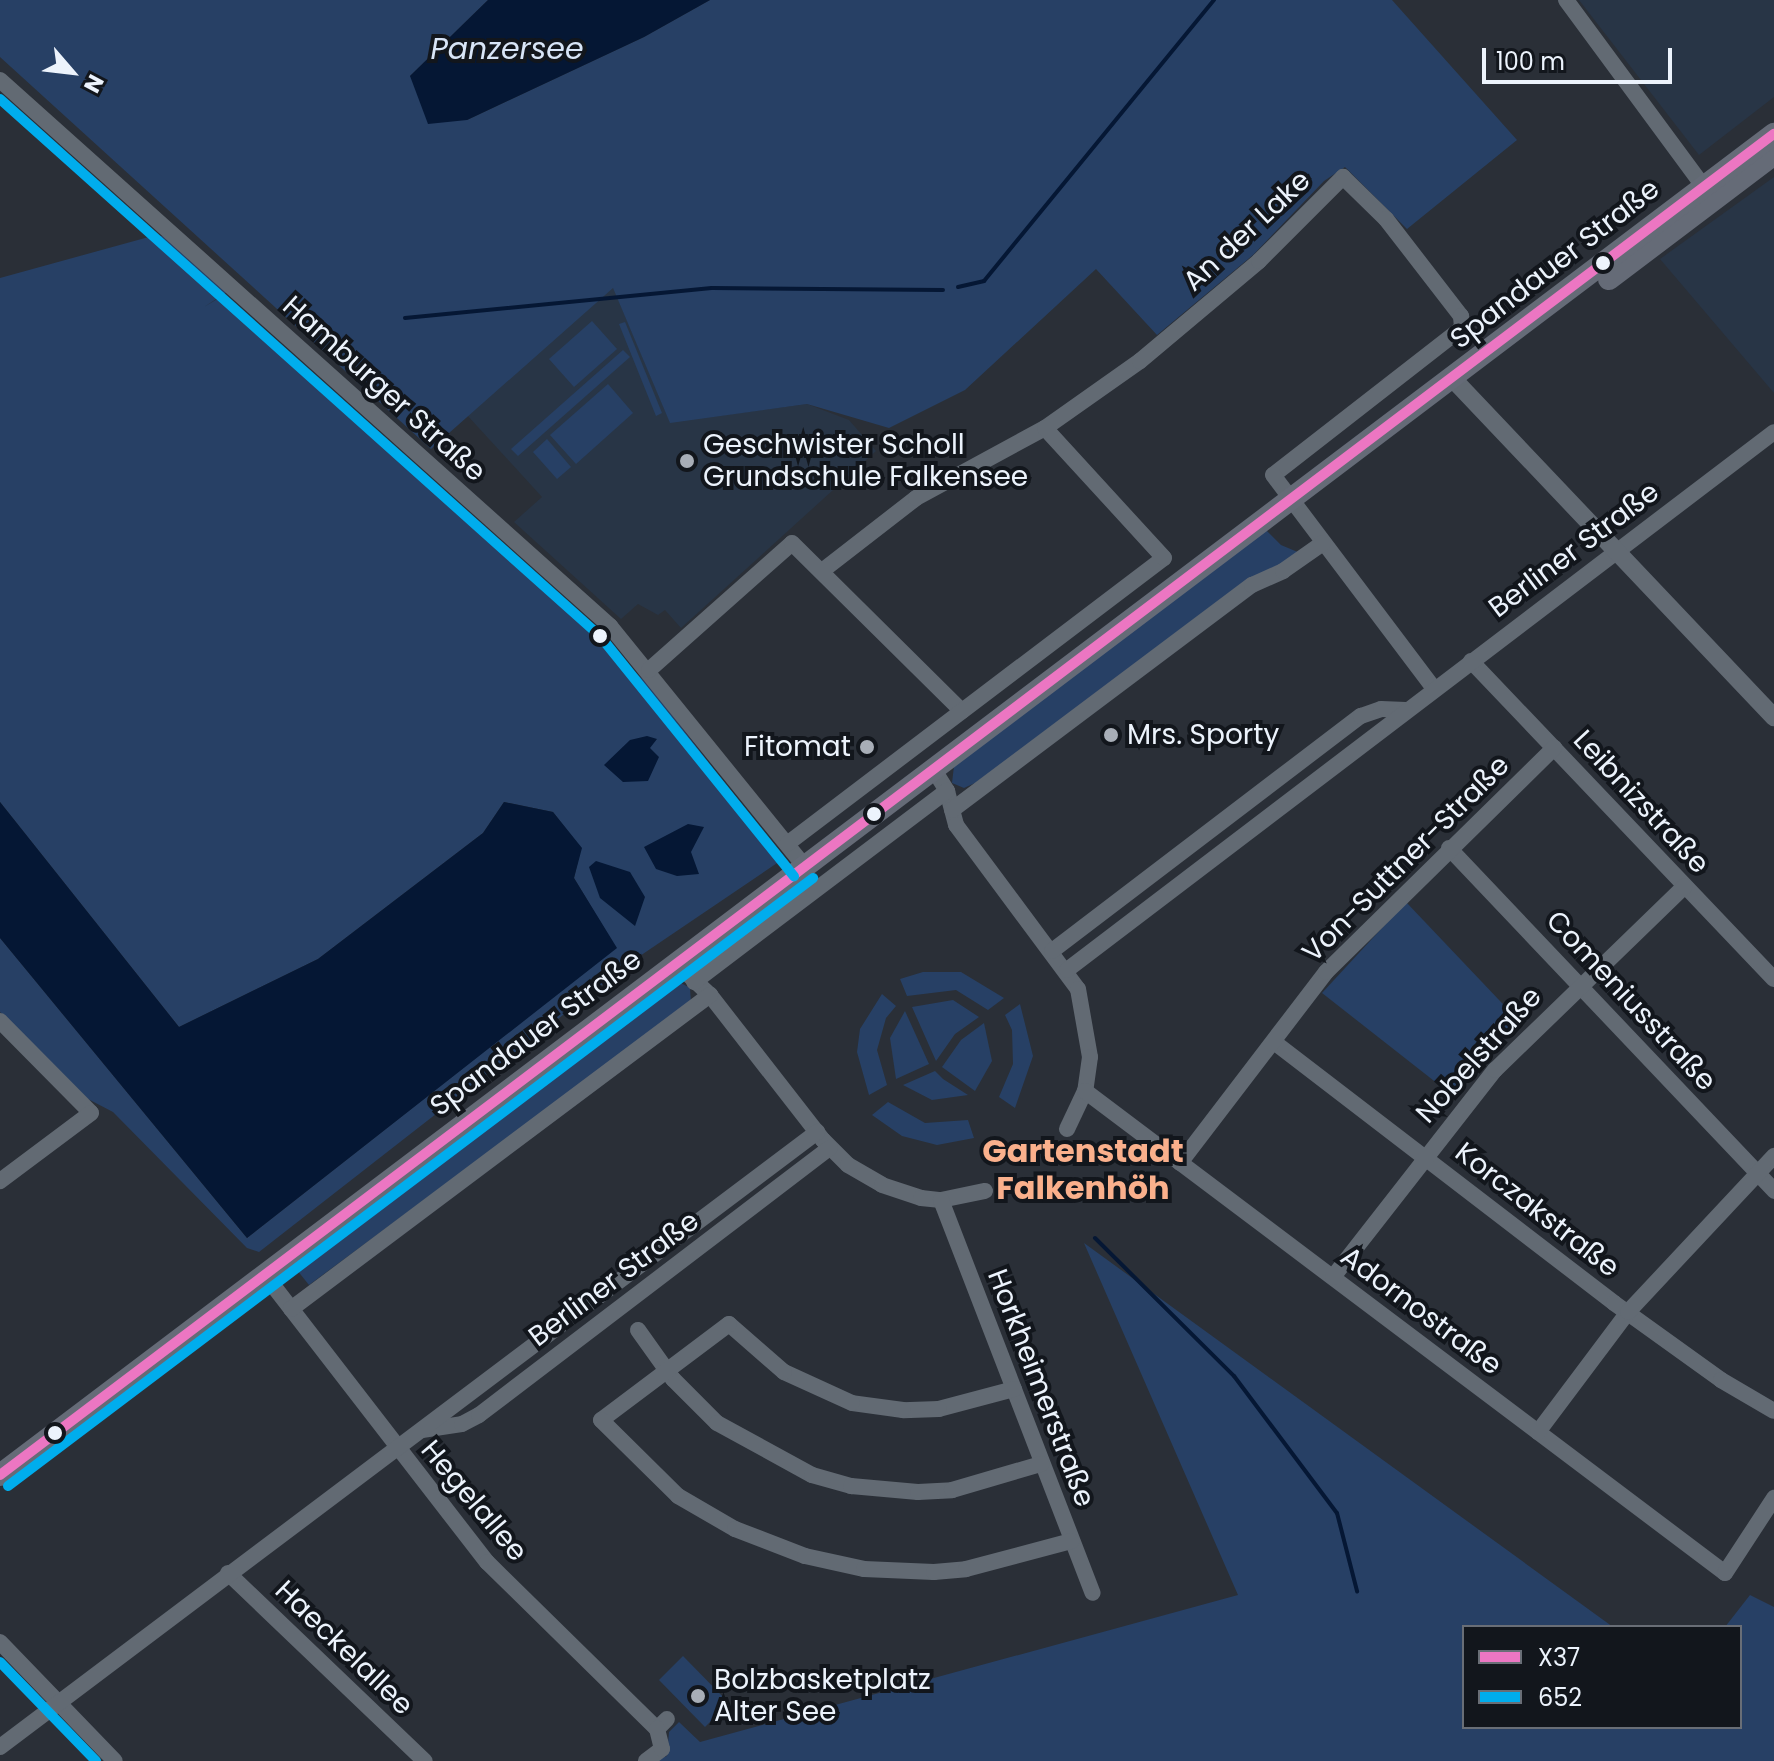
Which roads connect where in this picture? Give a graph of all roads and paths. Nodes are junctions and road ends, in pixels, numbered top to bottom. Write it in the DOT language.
graph roads {
  1 [pos="1566,0"];
  2 [pos="0,80"];
  3 [pos="1774,134"];
  4 [pos="1774,154"];
  5 [pos="1704,187"];
  6 [pos="1458,385"];
  7 [pos="1045,428"];
  8 [pos="1774,432"];
  9 [pos="1291,500"];
  10 [pos="1323,543"];
  11 [pos="1614,550"];
  12 [pos="822,571"];
  13 [pos="1090,615"];
  14 [pos="1108,639"];
  15 [pos="1471,661"];
  16 [pos="649,670"];
  17 [pos="1434,689"];
  18 [pos="1406,710"];
  19 [pos="962,711"];
  20 [pos="1774,717"];
  21 [pos="1554,748"];
  22 [pos="934,770"];
  23 [pos="947,791"];
  24 [pos="952,810"];
  25 [pos="787,844"];
  26 [pos="1449,848"];
  27 [pos="805,867"];
  28 [pos="1685,886"];
  29 [pos="1052,951"];
  30 [pos="677,964"];
  31 [pos="1067,970"];
  32 [pos="1774,979"];
  33 [pos="694,982"];
  34 [pos="1580,984"];
  35 [pos="710,995"];
  36 [pos="0,1021"];
  37 [pos="1274,1042"];
  38 [pos="1085,1091"];
  39 [pos="1067,1129"];
  40 [pos="817,1132"];
  41 [pos="830,1148"];
  42 [pos="1774,1156"];
  43 [pos="1424,1157"];
  44 [pos="1180,1163"];
  45 [pos="1756,1172"];
  46 [pos="0,1181"];
  47 [pos="985,1191"];
  48 [pos="1774,1191"];
  49 [pos="941,1200"];
  50 [pos="265,1275"];
  51 [pos="1333,1277"];
  52 [pos="291,1309"];
  53 [pos="1628,1312"];
  54 [pos="638,1330"];
  55 [pos="667,1370"];
  56 [pos="1014,1389"];
  57 [pos="1774,1411"];
  58 [pos="421,1430"];
  59 [pos="1538,1432"];
  60 [pos="395,1448"];
  61 [pos="1041,1464"];
  62 [pos="0,1475"];
  63 [pos="1774,1498"];
  64 [pos="1071,1541"];
  65 [pos="228,1573"];
  66 [pos="1093,1593"];
  67 [pos="0,1642"];
  68 [pos="57,1702"];
  69 [pos="0,1747"];
  70 [pos="115,1761"];
  71 [pos="425,1761"];
  72 [pos="646,1761"];
  1 -- 5 [label="street"];
  2 -- 16 [label="street, Hamburger Straße"];
  3 -- 5 [label="main road, Spandauer Straße"];
  4 -- 6 [label="main road, Spandauer Straße"];
  5 -- 6 [label="main road, Spandauer Straße"];
  6 -- 9 [label="main road, Spandauer Straße"];
  6 -- 11 [label="street"];
  7 -- 9 [label="street, An der Lake"];
  7 -- 12 [label="street, An der Lake"];
  7 -- 13 [label="street"];
  8 -- 11 [label="street, Berliner Straße"];
  9 -- 10 [label="street"];
  9 -- 14 [label="main road, Spandauer Straße"];
  10 -- 17 [label="street"];
  10 -- 24 [label="street"];
  11 -- 15 [label="street, Berliner Straße"];
  11 -- 20 [label="street"];
  12 -- 16 [label="street"];
  12 -- 19 [label="street"];
  13 -- 14 [label="street"];
  13 -- 19 [label="street"];
  14 -- 22 [label="main road, Spandauer Straße"];
  15 -- 17 [label="street, Berliner Straße"];
  15 -- 21 [label="street, Leibnizstraße"];
  16 -- 25 [label="street, Hamburger Straße"];
  17 -- 18 [label="street, Berliner Straße"];
  18 -- 29 [label="street"];
  18 -- 31 [label="street, Berliner Straße"];
  19 -- 25 [label="street"];
  21 -- 26 [label="street, Von-Suttner-Straße"];
  21 -- 28 [label="street, Leibnizstraße"];
  22 -- 23 [label="street"];
  22 -- 27 [label="main road, Spandauer Straße"];
  23 -- 24 [label="street"];
  23 -- 33 [label="street"];
  24 -- 29 [label="street"];
  25 -- 27 [label="street, Hamburger Straße"];
  26 -- 34 [label="street, Comeniusstraße"];
  26 -- 37 [label="street, Von-Suttner-Straße"];
  27 -- 30 [label="main road, Spandauer Straße"];
  28 -- 32 [label="street, Leibnizstraße"];
  28 -- 34 [label="street, Nobelstraße"];
  29 -- 31 [label="street"];
  30 -- 33 [label="street"];
  30 -- 50 [label="main road, Spandauer Straße"];
  31 -- 38 [label="street"];
  33 -- 35 [label="street"];
  34 -- 43 [label="street, Nobelstraße"];
  34 -- 45 [label="street, Comeniusstraße"];
  35 -- 40 [label="street"];
  35 -- 52 [label="street"];
  36 -- 46 [label="street"];
  37 -- 43 [label="street, Korczakstraße"];
  37 -- 44 [label="street, Von-Suttner-Straße"];
  38 -- 39 [label="street"];
  38 -- 44 [label="street, Adornostraße"];
  40 -- 41 [label="street"];
  40 -- 58 [label="street, Berliner Straße"];
  41 -- 49 [label="street"];
  41 -- 58 [label="street, Berliner Straße"];
  42 -- 45 [label="street"];
  43 -- 51 [label="street, Nobelstraße"];
  43 -- 53 [label="street, Korczakstraße"];
  44 -- 51 [label="street, Adornostraße"];
  45 -- 48 [label="street, Comeniusstraße"];
  45 -- 53 [label="street"];
  47 -- 49 [label="street"];
  49 -- 56 [label="street, Horkheimerstraße"];
  50 -- 52 [label="street, Hegelallee"];
  50 -- 62 [label="main road, Spandauer Straße"];
  51 -- 59 [label="street, Adornostraße"];
  52 -- 60 [label="street, Hegelallee"];
  53 -- 57 [label="street, Korczakstraße"];
  53 -- 59 [label="street"];
  54 -- 55 [label="street"];
  55 -- 56 [label="street"];
  55 -- 61 [label="street"];
  55 -- 64 [label="street"];
  56 -- 61 [label="street, Horkheimerstraße"];
  58 -- 60 [label="street, Berliner Straße"];
  59 -- 63 [label="street, Adornostraße"];
  60 -- 65 [label="street, Berliner Straße"];
  60 -- 72 [label="street, Hegelallee"];
  61 -- 64 [label="street, Horkheimerstraße"];
  64 -- 66 [label="street, Horkheimerstraße"];
  65 -- 68 [label="street, Berliner Straße"];
  65 -- 71 [label="street, Haeckelallee"];
  67 -- 68 [label="street"];
  68 -- 69 [label="street, Berliner Straße"];
  68 -- 70 [label="street"];
}
